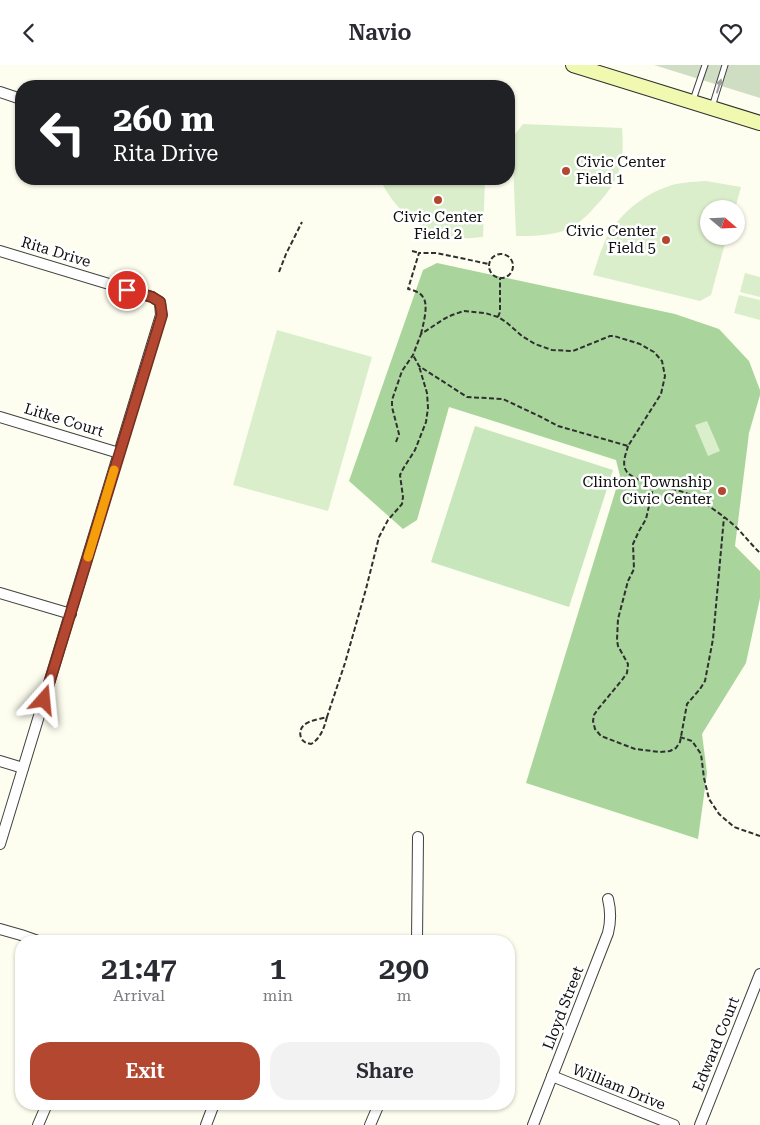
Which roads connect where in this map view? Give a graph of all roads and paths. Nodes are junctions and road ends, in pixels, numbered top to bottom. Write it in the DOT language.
graph roads {
  1 [pos="572,65"];
  2 [pos="705,65"];
  3 [pos="725,65"];
  4 [pos="0,92"];
  5 [pos="15,97"];
  6 [pos="693,102"];
  7 [pos="712,108"];
  8 [pos="760,123"];
  9 [pos="302,221"];
  10 [pos="0,251"];
  11 [pos="412,251"];
  12 [pos="420,253"];
  13 [pos="489,264"];
  14 [pos="279,272"];
  15 [pos="500,278"];
  16 [pos="498,317"];
  17 [pos="420,335"];
  18 [pos="413,355"];
  19 [pos="419,366"];
  20 [pos="0,417"];
  21 [pos="396,442"];
  22 [pos="628,446"];
  23 [pos="119,453"];
  24 [pos="654,485"];
  25 [pos="724,517"];
  26 [pos="760,553"];
  27 [pos="0,593"];
  28 [pos="71,614"];
  29 [pos="327,717"];
  30 [pos="680,737"];
  31 [pos="0,761"];
  32 [pos="23,768"];
  33 [pos="760,836"];
  34 [pos="418,837"];
  35 [pos="0,844"];
  36 [pos="608,899"];
  37 [pos="0,929"];
  38 [pos="21,935"];
  39 [pos="417,935"];
  40 [pos="760,974"];
  41 [pos="552,1076"];
  42 [pos="44,1110"];
  43 [pos="212,1110"];
  44 [pos="376,1110"];
  45 [pos="38,1125"];
  46 [pos="206,1125"];
  47 [pos="370,1125"];
  48 [pos="532,1125"];
  49 [pos="674,1125"];
  50 [pos="700,1125"];
  1 -- 6 [label="street"];
  2 -- 6 [label="lane"];
  7 -- 3 [label="lane, one-way"];
  4 -- 5 [label="street"];
  6 -- 7 [label="street"];
  7 -- 8 [label="street"];
  9 -- 14 [label="path"];
  10 -- 23 [label="street, Rita Drive"];
  11 -- 12 [label="path"];
  12 -- 13 [label="path"];
  12 -- 17 [label="path"];
  13 -- 15 [label="path"];
  13 -- 15 [label="path"];
  15 -- 16 [label="path"];
  16 -- 17 [label="path"];
  16 -- 22 [label="path"];
  17 -- 18 [label="path"];
  18 -- 19 [label="path"];
  18 -- 21 [label="path"];
  19 -- 22 [label="path"];
  19 -- 29 [label="path"];
  20 -- 23 [label="street, Litke Court"];
  22 -- 24 [label="path"];
  23 -- 28 [label="street"];
  24 -- 25 [label="path"];
  24 -- 30 [label="path"];
  25 -- 26 [label="path"];
  25 -- 30 [label="path"];
  27 -- 28 [label="street"];
  28 -- 32 [label="street"];
  29 -- 29 [label="path"];
  30 -- 33 [label="path"];
  31 -- 32 [label="street"];
  32 -- 35 [label="street"];
  34 -- 39 [label="street"];
  36 -- 41 [label="street, Lloyd Street"];
  37 -- 38 [label="street"];
  40 -- 50 [label="street, Edward Court"];
  41 -- 48 [label="street, Lloyd Street"];
  41 -- 49 [label="street, William Drive"];
  42 -- 45 [label="street"];
  43 -- 46 [label="street"];
  44 -- 47 [label="street"];
}
